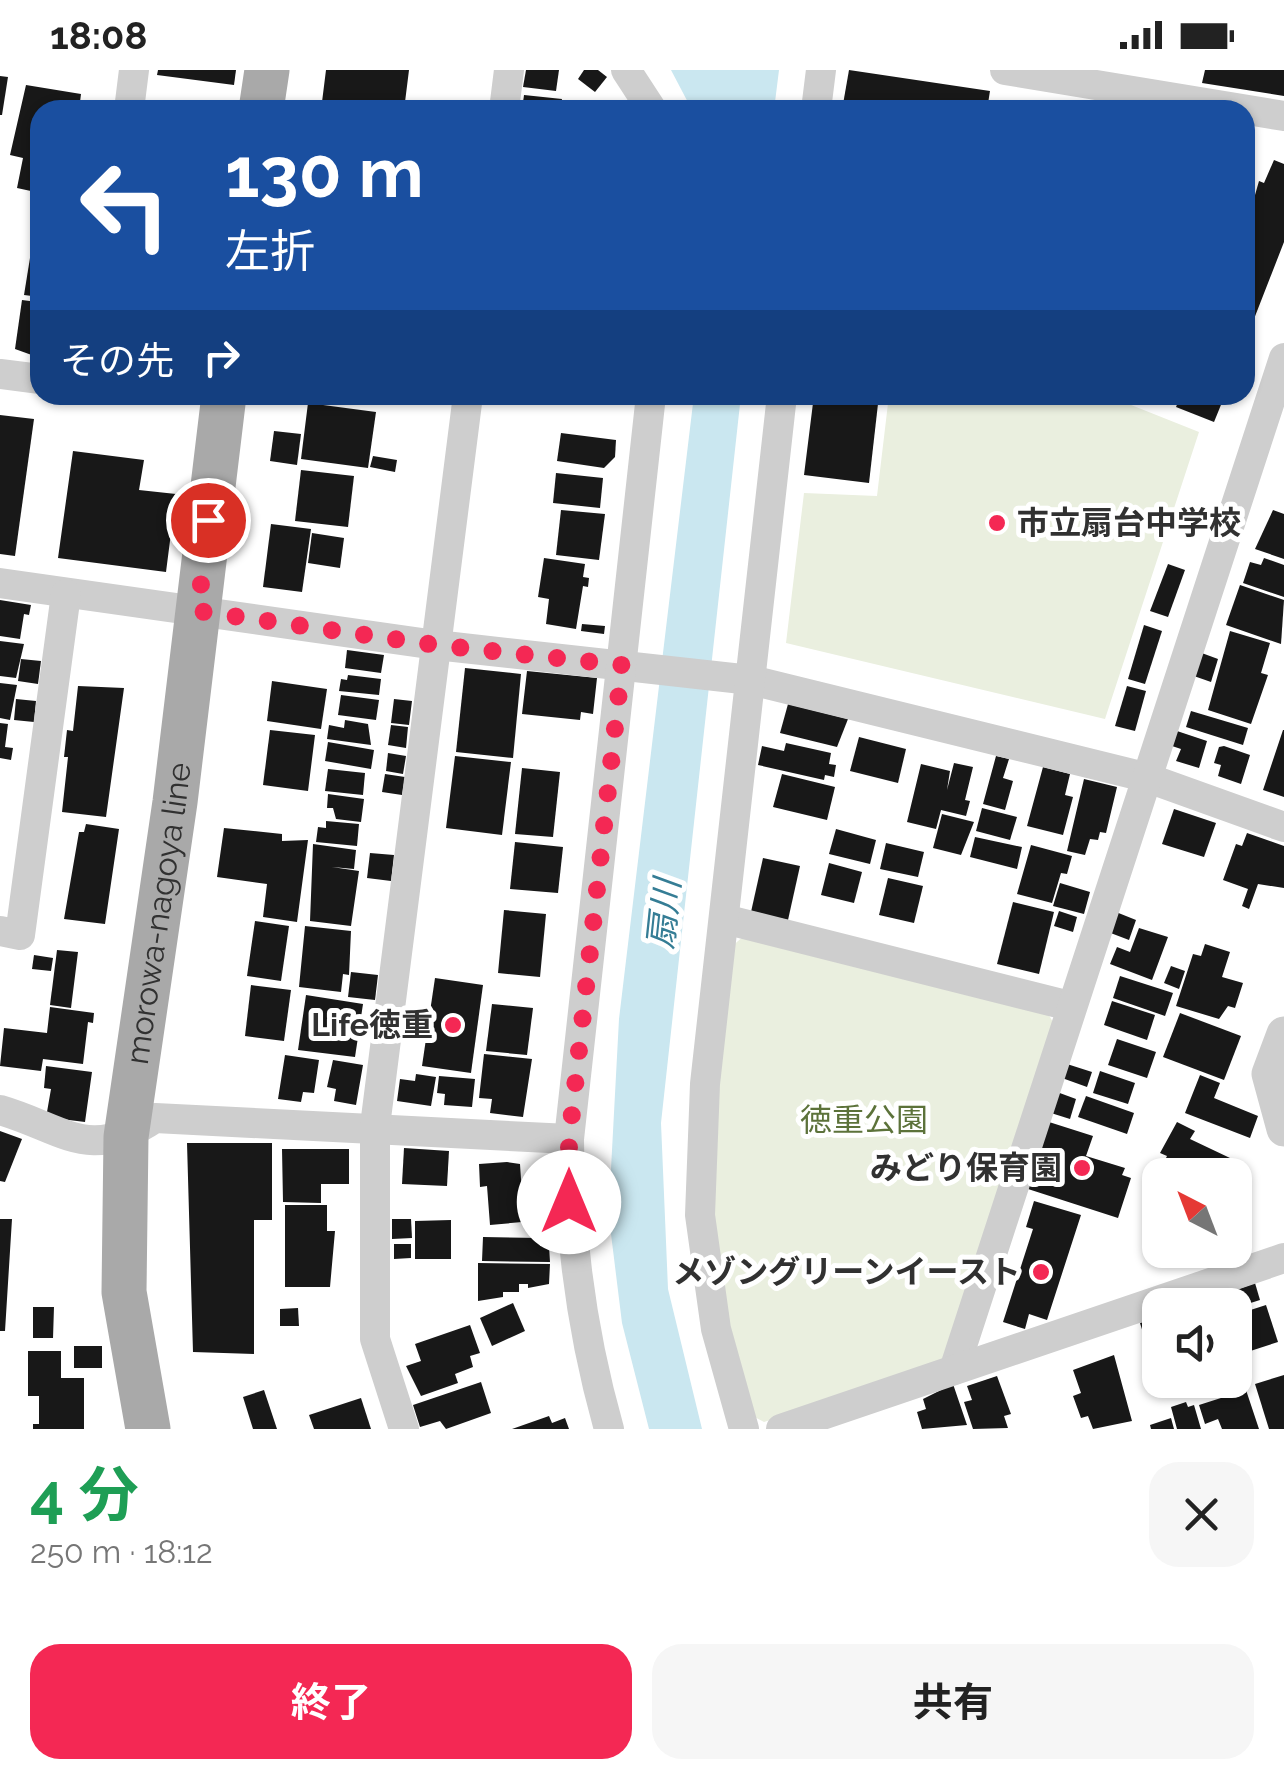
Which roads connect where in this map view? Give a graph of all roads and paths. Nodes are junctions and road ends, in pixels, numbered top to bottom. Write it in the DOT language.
graph roads {
  1 [pos="134,70"];
  2 [pos="268,70"];
  3 [pos="298,70"];
  4 [pos="508,70"];
  5 [pos="626,70"];
  6 [pos="821,70"];
  7 [pos="1005,70"];
  8 [pos="130,100"];
  9 [pos="263,100"];
  10 [pos="294,100"];
  11 [pos="505,100"];
  12 [pos="646,100"];
  13 [pos="817,100"];
  14 [pos="1187,100"];
  15 [pos="1255,111"];
  16 [pos="1284,116"];
  17 [pos="1284,358"];
  18 [pos="0,374"];
  19 [pos="30,378"];
  20 [pos="223,405"];
  21 [pos="248,405"];
  22 [pos="467,405"];
  23 [pos="650,405"];
  24 [pos="781,405"];
  25 [pos="0,584"];
  26 [pos="66,594"];
  27 [pos="210,614"];
  28 [pos="436,645"];
  29 [pos="636,667"];
  30 [pos="751,680"];
  31 [pos="1145,777"];
  32 [pos="1284,827"];
  33 [pos="724,919"];
  34 [pos="0,931"];
  35 [pos="1070,1006"];
  36 [pos="1284,1034"];
  37 [pos="0,1110"];
  38 [pos="375,1126"];
  39 [pos="141,1128"];
  40 [pos="1284,1129"];
  41 [pos="569,1140"];
  42 [pos="1284,1258"];
  43 [pos="954,1370"];
  44 [pos="148,1429"];
  45 [pos="175,1429"];
  46 [pos="404,1429"];
  47 [pos="609,1429"];
  48 [pos="744,1429"];
  49 [pos="781,1429"];
  1 -- 8 [label="street"];
  2 -- 9 [label="main road"];
  3 -- 10 [label="main road"];
  4 -- 11 [label="street"];
  5 -- 12 [label="street"];
  6 -- 13 [label="street"];
  7 -- 14 [label="street"];
  15 -- 16 [label="street"];
  17 -- 31 [label="street"];
  18 -- 19 [label="street"];
  20 -- 27 [label="main road, morowa-nagoya line"];
  21 -- 27 [label="main road, morowa-nagoya line"];
  22 -- 28 [label="street"];
  23 -- 29 [label="street"];
  24 -- 30 [label="street"];
  25 -- 26 [label="street"];
  26 -- 27 [label="street"];
  26 -- 34 [label="street"];
  27 -- 28 [label="street"];
  27 -- 39 [label="main road, morowa-nagoya line"];
  28 -- 29 [label="street"];
  28 -- 38 [label="street"];
  29 -- 30 [label="street"];
  29 -- 41 [label="street"];
  30 -- 31 [label="street"];
  30 -- 33 [label="street"];
  31 -- 32 [label="street"];
  31 -- 35 [label="street"];
  33 -- 35 [label="street"];
  33 -- 48 [label="street"];
  35 -- 43 [label="street"];
  36 -- 40 [label="street"];
  37 -- 39 [label="street"];
  38 -- 39 [label="street"];
  38 -- 41 [label="street"];
  38 -- 46 [label="street"];
  39 -- 44 [label="main road, morowa-nagoya line"];
  39 -- 45 [label="main road, morowa-nagoya line"];
  41 -- 47 [label="street"];
  42 -- 43 [label="street"];
  43 -- 49 [label="street"];
}
